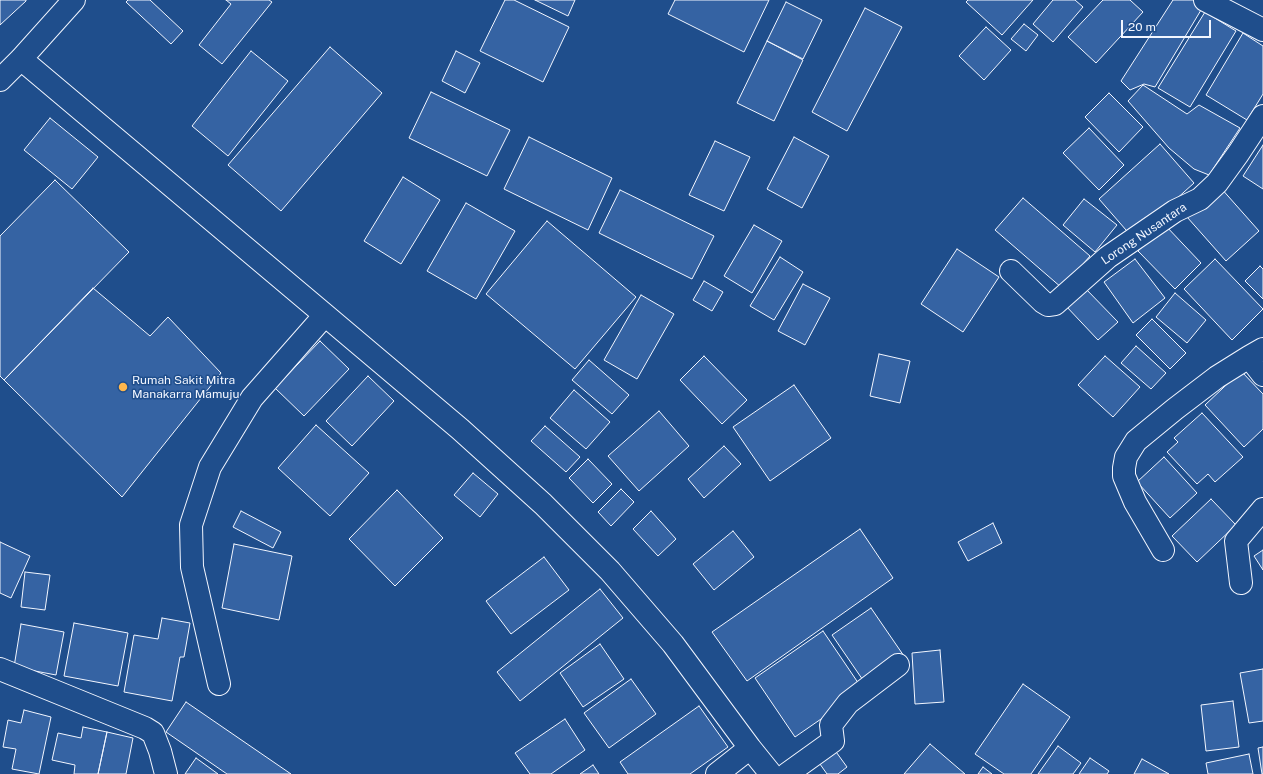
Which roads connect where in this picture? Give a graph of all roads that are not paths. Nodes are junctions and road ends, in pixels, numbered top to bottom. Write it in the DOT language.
graph roads {
  1 [pos="74,0"];
  2 [pos="1205,0"];
  3 [pos="1263,30"];
  4 [pos="21,59"];
  5 [pos="0,80"];
  6 [pos="1263,116"];
  7 [pos="1011,271"];
  8 [pos="325,314"];
  9 [pos="1256,353"];
  10 [pos="1263,375"];
  11 [pos="1263,508"];
  12 [pos="1163,550"];
  13 [pos="1241,583"];
  14 [pos="898,665"];
  15 [pos="0,669"];
  16 [pos="219,684"];
  17 [pos="750,748"];
  18 [pos="166,774"];
  19 [pos="717,774"];
  20 [pos="771,774"];
  21 [pos="787,774"];
  1 -- 4 [label="street"];
  2 -- 3 [label="street"];
  4 -- 5 [label="street"];
  4 -- 8 [label="street"];
  6 -- 7 [label="street, Lorong Nusantara"];
  8 -- 16 [label="street"];
  8 -- 17 [label="street"];
  9 -- 10 [label="street"];
  9 -- 12 [label="street"];
  11 -- 13 [label="street"];
  14 -- 21 [label="street"];
  15 -- 18 [label="street"];
  17 -- 19 [label="street"];
  17 -- 20 [label="street"];
}
